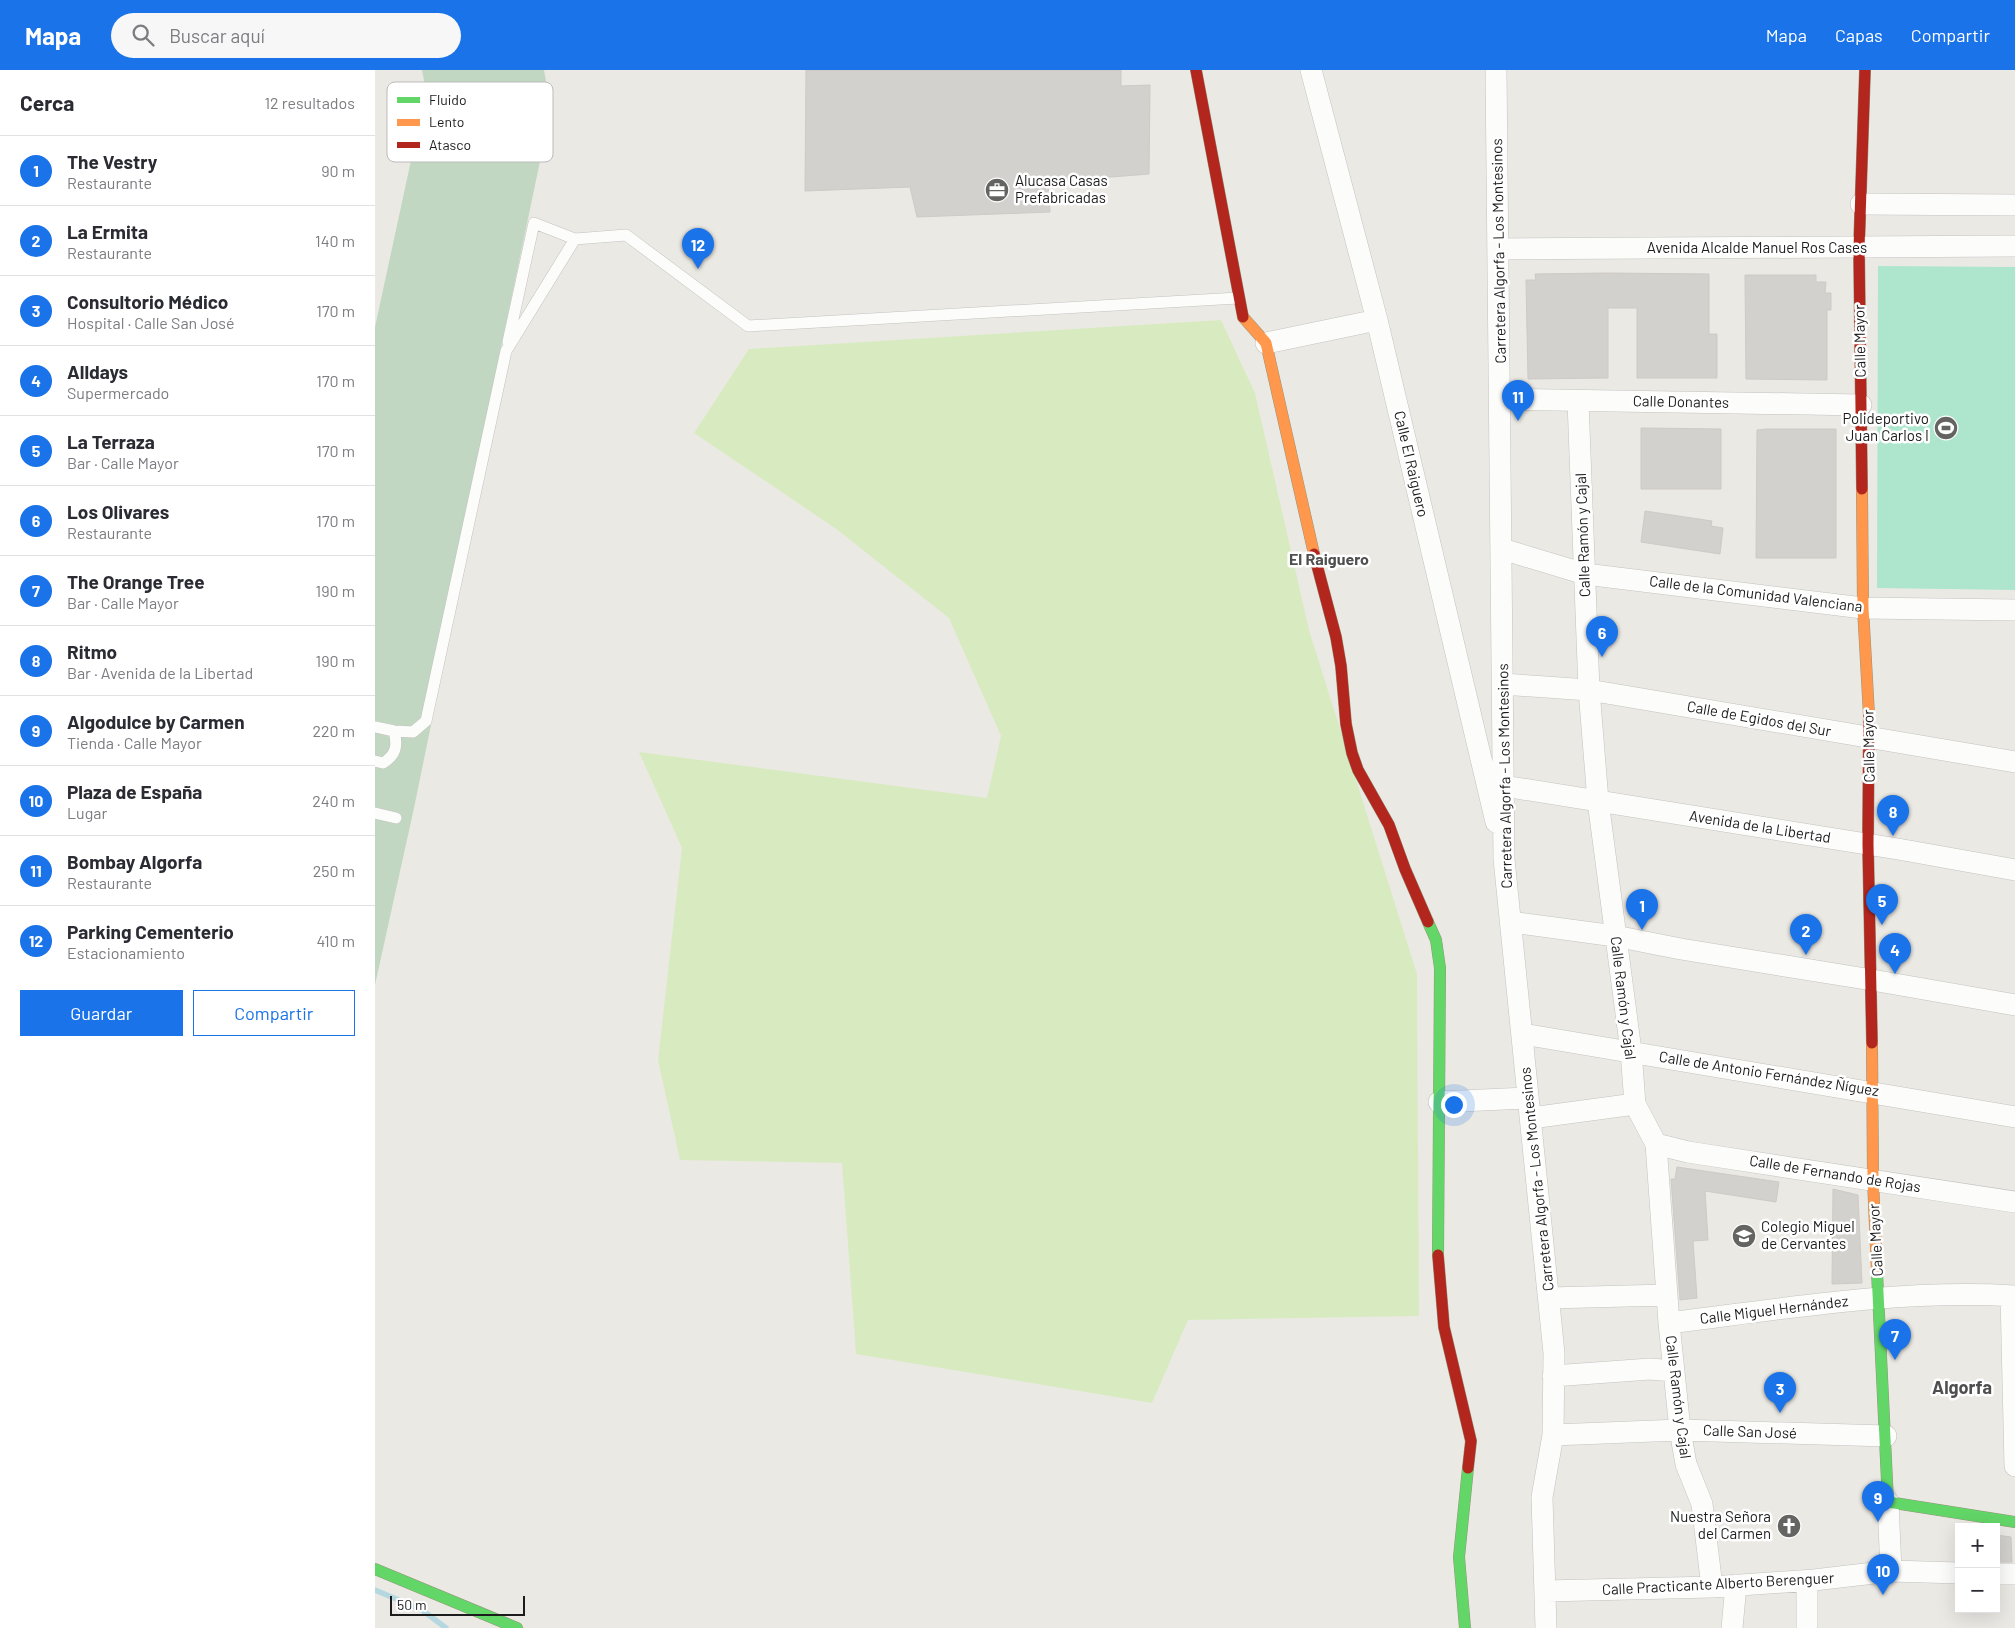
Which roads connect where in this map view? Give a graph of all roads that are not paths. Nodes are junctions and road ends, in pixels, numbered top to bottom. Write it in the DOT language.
graph roads {
  1 [pos="1196,70"];
  2 [pos="1311,70"];
  3 [pos="1496,70"];
  4 [pos="1865,70"];
  5 [pos="1861,204"];
  6 [pos="2015,205"];
  7 [pos="575,239"];
  8 [pos="2015,246"];
  9 [pos="1859,248"];
  10 [pos="1499,249"];
  11 [pos="1237,298"];
  12 [pos="1377,320"];
  13 [pos="1266,343"];
  14 [pos="506,351"];
  15 [pos="1501,399"];
  16 [pos="1578,401"];
  17 [pos="1861,405"];
  18 [pos="1502,549"];
  19 [pos="1585,574"];
  20 [pos="1863,608"];
  21 [pos="2015,610"];
  22 [pos="1503,684"];
  23 [pos="1589,690"];
  24 [pos="375,727"];
  25 [pos="393,731"];
  26 [pos="1870,738"];
  27 [pos="375,761"];
  28 [pos="2015,762"];
  29 [pos="1504,786"];
  30 [pos="1598,801"];
  31 [pos="375,813"];
  32 [pos="396,818"];
  33 [pos="1868,844"];
  34 [pos="1504,859"];
  35 [pos="2015,870"];
  36 [pos="1511,922"];
  37 [pos="1615,936"];
  38 [pos="1872,980"];
  39 [pos="2015,1006"];
  40 [pos="1523,1034"];
  41 [pos="1631,1051"];
  42 [pos="1872,1091"];
  43 [pos="1439,1102"];
  44 [pos="1635,1104"];
  45 [pos="1529,1108"];
  46 [pos="2015,1116"];
  47 [pos="1656,1144"];
  48 [pos="1873,1180"];
  49 [pos="2015,1202"];
  50 [pos="1667,1295"];
  51 [pos="2013,1296"];
  52 [pos="1549,1298"];
  53 [pos="1879,1298"];
  54 [pos="1669,1323"];
  55 [pos="2014,1370"];
  56 [pos="1674,1371"];
  57 [pos="1553,1376"];
  58 [pos="1680,1430"];
  59 [pos="1553,1435"];
  60 [pos="1886,1436"];
  61 [pos="2015,1466"];
  62 [pos="1888,1502"];
  63 [pos="2015,1522"];
  64 [pos="375,1569"];
  65 [pos="1891,1571"];
  66 [pos="1955,1573"];
  67 [pos="2000,1574"];
  68 [pos="2015,1574"];
  69 [pos="1807,1581"];
  70 [pos="1736,1585"];
  71 [pos="1712,1587"];
  72 [pos="1545,1591"];
  73 [pos="517,1628"];
  74 [pos="1465,1628"];
  75 [pos="1546,1628"];
  76 [pos="1732,1628"];
  77 [pos="1807,1628"];
  1 -- 11 [label="street"];
  2 -- 12 [label="street, Calle El Raiguero"];
  3 -- 10 [label="street, Carretera Algorfa - Los Montesinos"];
  4 -- 5 [label="street, Calle Mayor"];
  5 -- 6 [label="street"];
  5 -- 9 [label="street, Calle Mayor"];
  7 -- 11 [label="lane"];
  7 -- 14 [label="lane"];
  7 -- 14 [label="lane"];
  8 -- 9 [label="street, Avenida Alcalde Manuel Ros Cases"];
  9 -- 10 [label="street, Avenida Alcalde Manuel Ros Cases"];
  9 -- 17 [label="street, Calle Mayor"];
  10 -- 15 [label="street, Carretera Algorfa - Los Montesinos"];
  11 -- 13 [label="street"];
  12 -- 13 [label="street"];
  12 -- 34 [label="street, Calle El Raiguero"];
  13 -- 43 [label="street"];
  14 -- 25 [label="lane"];
  15 -- 16 [label="street, Calle Donantes"];
  15 -- 18 [label="street, Carretera Algorfa - Los Montesinos"];
  16 -- 17 [label="street, Calle Donantes"];
  16 -- 19 [label="street, Calle Ramón y Cajal"];
  17 -- 20 [label="street, Calle Mayor"];
  18 -- 19 [label="street, Calle de la Comunidad Valenciana"];
  18 -- 22 [label="street, Carretera Algorfa - Los Montesinos"];
  19 -- 20 [label="street, Calle de la Comunidad Valenciana"];
  19 -- 23 [label="street, Calle Ramón y Cajal"];
  20 -- 21 [label="street, Calle de la Comunidad Valenciana"];
  20 -- 26 [label="street, Calle Mayor"];
  22 -- 23 [label="street, Calle de Egidos del Sur"];
  22 -- 29 [label="street, Carretera Algorfa - Los Montesinos"];
  23 -- 26 [label="street, Calle de Egidos del Sur"];
  23 -- 30 [label="street, Calle Ramón y Cajal"];
  24 -- 25 [label="lane"];
  25 -- 27 [label="lane"];
  26 -- 28 [label="street, Calle de Egidos del Sur"];
  26 -- 33 [label="street, Calle Mayor"];
  29 -- 30 [label="street, Avenida de la Libertad"];
  29 -- 34 [label="street, Carretera Algorfa - Los Montesinos"];
  30 -- 33 [label="street, Avenida de la Libertad"];
  30 -- 37 [label="street, Calle Ramón y Cajal"];
  31 -- 32 [label="lane"];
  33 -- 35 [label="street, Avenida de la Libertad"];
  33 -- 38 [label="street, Calle Mayor"];
  34 -- 36 [label="street, Carretera Algorfa - Los Montesinos"];
  36 -- 37 [label="street"];
  36 -- 40 [label="street, Carretera Algorfa - Los Montesinos"];
  37 -- 38 [label="street"];
  37 -- 41 [label="street, Calle Ramón y Cajal"];
  38 -- 39 [label="street"];
  38 -- 42 [label="street, Calle Mayor"];
  40 -- 41 [label="street, Calle de Antonio Fernández Ñíguez"];
  40 -- 45 [label="street, Carretera Algorfa - Los Montesinos"];
  41 -- 42 [label="street, Calle de Antonio Fernández Ñíguez"];
  41 -- 44 [label="street, Calle Ramón y Cajal"];
  42 -- 46 [label="street, Calle de Antonio Fernández Ñíguez"];
  42 -- 48 [label="street, Calle Mayor"];
  43 -- 45 [label="street"];
  43 -- 74 [label="street"];
  44 -- 45 [label="street"];
  44 -- 47 [label="street, Calle Ramón y Cajal"];
  45 -- 52 [label="street, Carretera Algorfa - Los Montesinos"];
  47 -- 48 [label="street, Calle de Fernando de Rojas"];
  47 -- 50 [label="street, Calle Ramón y Cajal"];
  48 -- 49 [label="street, Calle de Fernando de Rojas"];
  48 -- 53 [label="street, Calle Mayor"];
  50 -- 52 [label="street"];
  50 -- 54 [label="street, Calle Ramón y Cajal"];
  51 -- 53 [label="street, Calle Miguel Hernández"];
  51 -- 55 [label="street"];
  52 -- 57 [label="street, Carretera Algorfa - Los Montesinos"];
  53 -- 54 [label="street, Calle Miguel Hernández"];
  53 -- 60 [label="street, Calle Mayor"];
  54 -- 56 [label="street, Calle Ramón y Cajal"];
  55 -- 61 [label="street"];
  56 -- 57 [label="street"];
  56 -- 58 [label="street, Calle Ramón y Cajal"];
  57 -- 59 [label="street, Carretera Algorfa - Los Montesinos"];
  58 -- 59 [label="street, Calle San José"];
  58 -- 60 [label="street, Calle San José"];
  58 -- 71 [label="street, Calle Ramón y Cajal"];
  59 -- 72 [label="street, Carretera Algorfa - Los Montesinos"];
  60 -- 62 [label="street, Calle Mayor"];
  62 -- 63 [label="street"];
  62 -- 65 [label="street, Calle Mayor"];
  64 -- 73 [label="street"];
  65 -- 66 [label="street, Calle Practicante Alberto Berenguer"];
  65 -- 69 [label="street, Calle Practicante Alberto Berenguer"];
  67 -- 68 [label="street"];
  69 -- 70 [label="street, Calle Practicante Alberto Berenguer"];
  69 -- 77 [label="street"];
  70 -- 71 [label="street, Calle Practicante Alberto Berenguer"];
  70 -- 76 [label="street"];
  71 -- 72 [label="street, Calle Practicante Alberto Berenguer"];
  72 -- 75 [label="street, Carretera Algorfa - Los Montesinos"];
}
